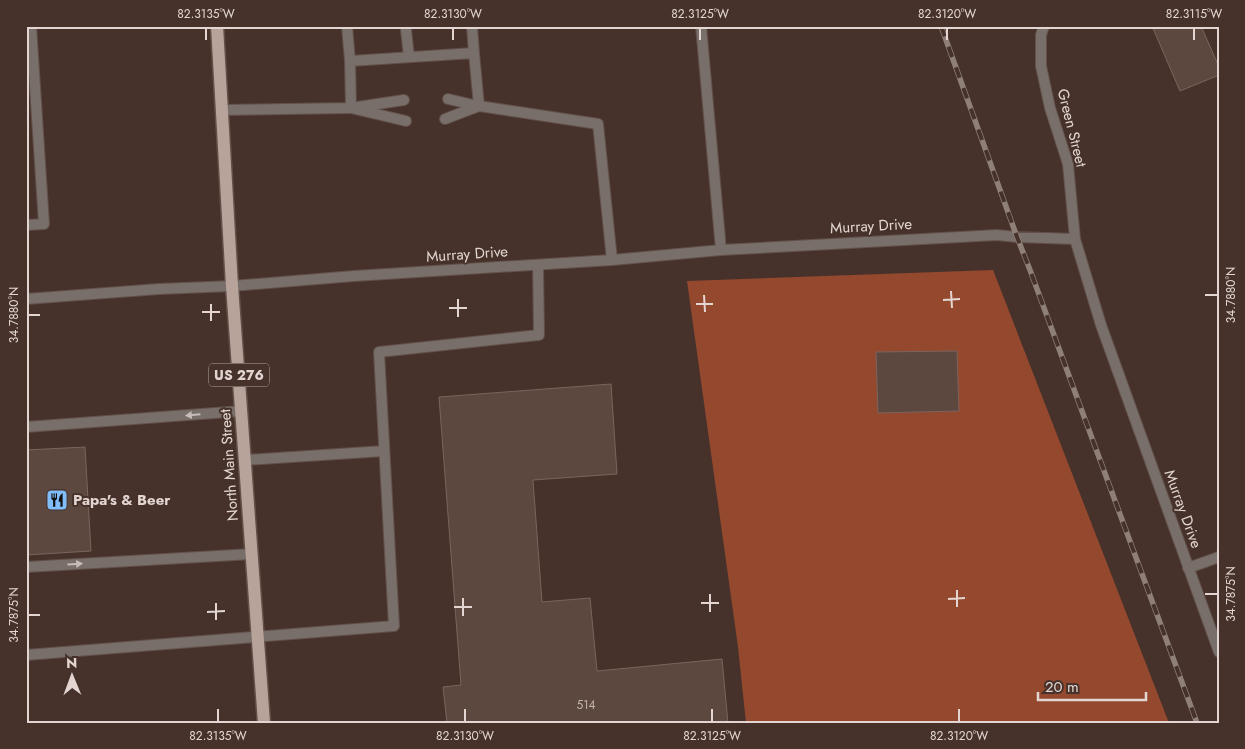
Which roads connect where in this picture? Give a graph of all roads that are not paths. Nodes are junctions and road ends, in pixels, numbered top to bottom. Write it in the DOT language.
graph roads {
  1 [pos="31,26"];
  2 [pos="217,26"];
  3 [pos="347,26"];
  4 [pos="472,26"];
  5 [pos="701,26"];
  6 [pos="1044,26"];
  7 [pos="406,30"];
  8 [pos="474,53"];
  9 [pos="408,58"];
  10 [pos="350,62"];
  11 [pos="448,99"];
  12 [pos="404,100"];
  13 [pos="479,106"];
  14 [pos="351,108"];
  15 [pos="222,110"];
  16 [pos="445,119"];
  17 [pos="406,121"];
  18 [pos="26,225"];
  19 [pos="1075,238"];
  20 [pos="721,250"];
  21 [pos="612,260"];
  22 [pos="538,265"];
  23 [pos="232,286"];
  24 [pos="26,299"];
  25 [pos="242,410"];
  26 [pos="26,427"];
  27 [pos="384,451"];
  28 [pos="245,460"];
  29 [pos="252,554"];
  30 [pos="1219,557"];
  31 [pos="26,567"];
  32 [pos="1188,568"];
  33 [pos="257,636"];
  34 [pos="1219,652"];
  35 [pos="26,655"];
  36 [pos="264,723"];
  1 -- 18 [label="street"];
  2 -- 15 [label="main road, North Main Street / US 276"];
  3 -- 10 [label="street"];
  4 -- 8 [label="street"];
  5 -- 20 [label="street"];
  6 -- 19 [label="street, Green Street"];
  7 -- 9 [label="street"];
  8 -- 9 [label="street"];
  8 -- 13 [label="street"];
  9 -- 10 [label="street"];
  10 -- 14 [label="street"];
  11 -- 13 [label="street"];
  12 -- 14 [label="street"];
  13 -- 16 [label="street"];
  13 -- 21 [label="street"];
  14 -- 15 [label="street"];
  14 -- 17 [label="street"];
  15 -- 23 [label="main road, North Main Street / US 276"];
  19 -- 20 [label="street, Murray Drive"];
  19 -- 32 [label="street, Murray Drive"];
  20 -- 21 [label="street, Murray Drive"];
  21 -- 22 [label="street, Murray Drive"];
  22 -- 23 [label="street, Murray Drive"];
  22 -- 27 [label="street"];
  23 -- 24 [label="street, Murray Drive"];
  23 -- 25 [label="main road, North Main Street / US 276"];
  25 -- 26 [label="street, one-way"];
  25 -- 28 [label="main road, North Main Street / US 276"];
  27 -- 28 [label="street"];
  27 -- 33 [label="street"];
  28 -- 29 [label="main road, North Main Street / US 276"];
  31 -- 29 [label="street, one-way"];
  29 -- 33 [label="main road, North Main Street / US 276"];
  30 -- 32 [label="street"];
  32 -- 34 [label="street, Murray Drive"];
  33 -- 35 [label="street"];
  33 -- 36 [label="main road, North Main Street / US 276"];
}
